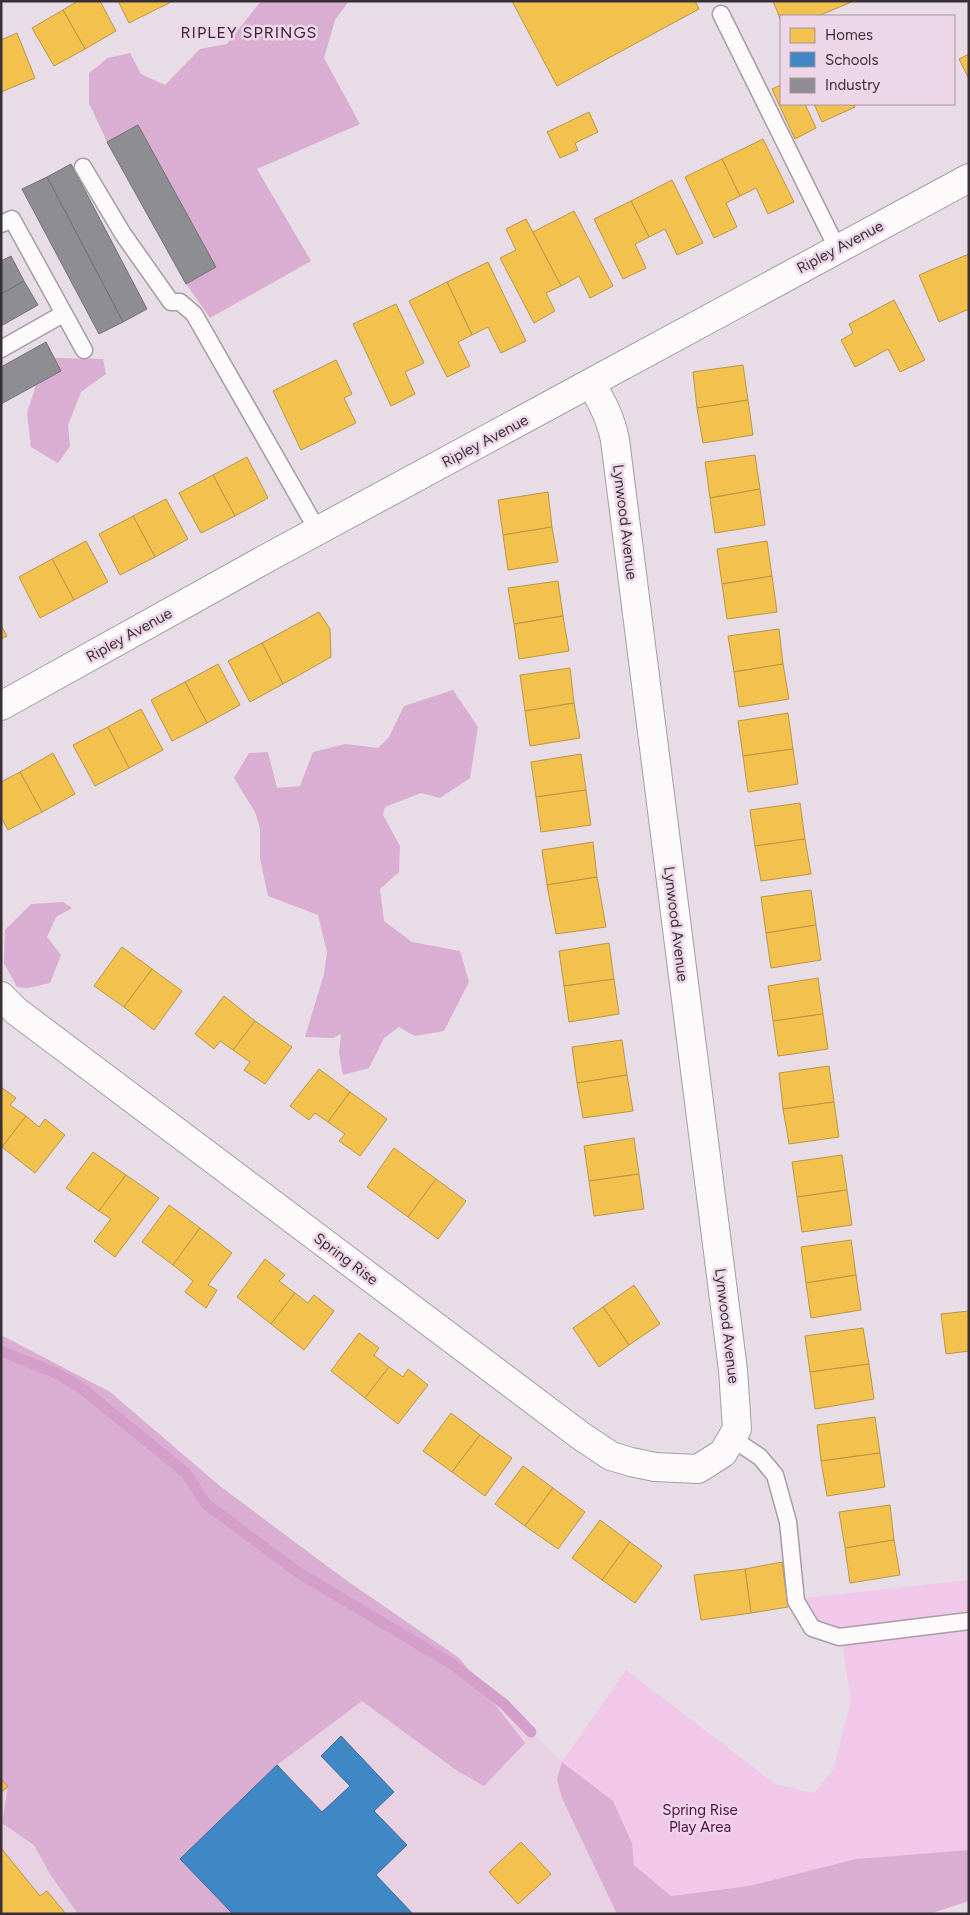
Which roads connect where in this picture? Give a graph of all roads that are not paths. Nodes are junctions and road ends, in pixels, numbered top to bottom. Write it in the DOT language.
graph roads {
  1 [pos="721,14"];
  2 [pos="83,167"];
  3 [pos="969,178"];
  4 [pos="1,224"];
  5 [pos="837,248"];
  6 [pos="63,314"];
  7 [pos="1,349"];
  8 [pos="84,350"];
  9 [pos="591,383"];
  10 [pos="318,531"];
  11 [pos="1,706"];
  12 [pos="1,996"];
  13 [pos="733,1439"];
  14 [pos="712,1461"];
  15 [pos="969,1620"];
  1 -- 5 [label="lane"];
  2 -- 10 [label="lane"];
  3 -- 5 [label="street, Ripley Avenue"];
  4 -- 6 [label="lane"];
  5 -- 9 [label="street, Ripley Avenue"];
  6 -- 7 [label="lane"];
  6 -- 8 [label="lane"];
  9 -- 10 [label="street, Ripley Avenue"];
  9 -- 13 [label="street, Lynwood Avenue"];
  10 -- 11 [label="street, Ripley Avenue"];
  12 -- 14 [label="street, Spring Rise"];
  13 -- 14 [label="street, Lynwood Avenue"];
  13 -- 15 [label="lane"];
}
